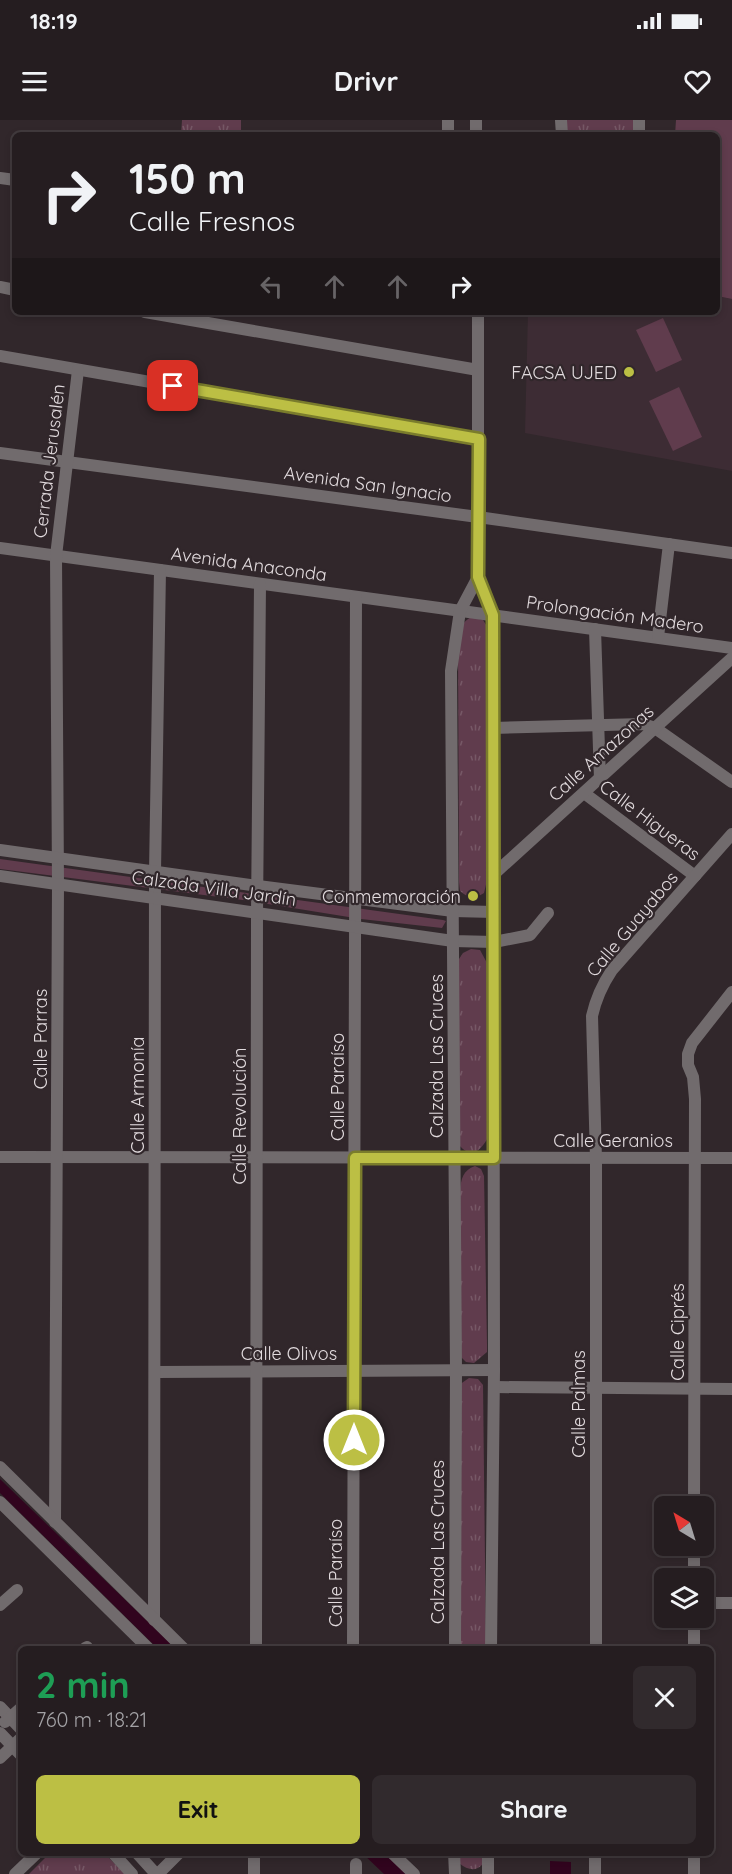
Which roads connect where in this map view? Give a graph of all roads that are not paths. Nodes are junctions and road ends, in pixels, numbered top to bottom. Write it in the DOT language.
graph roads {
  1 [pos="162,315"];
  2 [pos="478,315"];
  3 [pos="0,356"];
  4 [pos="78,370"];
  5 [pos="478,370"];
  6 [pos="479,439"];
  7 [pos="0,453"];
  8 [pos="67,462"];
  9 [pos="478,517"];
  10 [pos="669,544"];
  11 [pos="0,548"];
  12 [pos="732,553"];
  13 [pos="56,556"];
  14 [pos="160,570"];
  15 [pos="478,577"];
  16 [pos="261,584"];
  17 [pos="356,597"];
  18 [pos="460,611"];
  19 [pos="493,615"];
  20 [pos="596,629"];
  21 [pos="658,637"];
  22 [pos="732,648"];
  23 [pos="732,658"];
  24 [pos="598,724"];
  25 [pos="493,728"];
  26 [pos="655,728"];
  27 [pos="600,779"];
  28 [pos="732,782"];
  29 [pos="584,793"];
  30 [pos="732,834"];
  31 [pos="0,850"];
  32 [pos="58,858"];
  33 [pos="155,872"];
  34 [pos="494,874"];
  35 [pos="0,876"];
  36 [pos="695,876"];
  37 [pos="58,884"];
  38 [pos="258,886"];
  39 [pos="356,897"];
  40 [pos="155,898"];
  41 [pos="453,910"];
  42 [pos="494,912"];
  43 [pos="257,913"];
  44 [pos="548,914"];
  45 [pos="356,927"];
  46 [pos="453,941"];
  47 [pos="494,942"];
  48 [pos="732,992"];
  49 [pos="0,1157"];
  50 [pos="57,1157"];
  51 [pos="155,1157"];
  52 [pos="257,1157"];
  53 [pos="355,1158"];
  54 [pos="454,1158"];
  55 [pos="494,1158"];
  56 [pos="695,1158"];
  57 [pos="732,1158"];
  58 [pos="596,1159"];
  59 [pos="456,1370"];
  60 [pos="494,1370"];
  61 [pos="256,1371"];
  62 [pos="354,1371"];
  63 [pos="156,1372"];
  64 [pos="494,1387"];
  65 [pos="596,1388"];
  66 [pos="694,1389"];
  67 [pos="732,1389"];
  68 [pos="0,1467"];
  69 [pos="694,1496"];
  70 [pos="0,1502"];
  71 [pos="55,1522"];
  72 [pos="17,1590"];
  73 [pos="714,1603"];
  74 [pos="732,1603"];
  75 [pos="0,1605"];
  76 [pos="154,1620"];
  77 [pos="694,1628"];
  78 [pos="146,1646"];
  79 [pos="181,1646"];
  80 [pos="255,1646"];
  81 [pos="353,1646"];
  82 [pos="455,1646"];
  83 [pos="491,1646"];
  84 [pos="596,1646"];
  85 [pos="694,1646"];
  86 [pos="0,1707"];
  87 [pos="18,1711"];
  88 [pos="10,1718"];
  89 [pos="18,1726"];
  90 [pos="0,1727"];
  91 [pos="0,1733"];
  92 [pos="18,1746"];
  93 [pos="0,1758"];
  94 [pos="34,1856"];
  95 [pos="121,1856"];
  96 [pos="140,1856"];
  97 [pos="176,1856"];
  98 [pos="254,1856"];
  99 [pos="395,1856"];
  100 [pos="454,1856"];
  101 [pos="488,1856"];
  102 [pos="595,1856"];
  103 [pos="694,1856"];
  104 [pos="15,1874"];
  105 [pos="132,1874"];
  106 [pos="157,1874"];
  107 [pos="254,1874"];
  108 [pos="414,1874"];
  109 [pos="455,1874"];
  110 [pos="488,1874"];
  111 [pos="595,1874"];
  112 [pos="694,1874"];
  1 -- 5 [label="street"];
  2 -- 5 [label="street, Calzada Las Cruces"];
  3 -- 4 [label="street"];
  4 -- 6 [label="street"];
  4 -- 8 [label="street, Cerrada Jerusalén"];
  5 -- 6 [label="street, Calzada Las Cruces"];
  6 -- 9 [label="street, Calzada Las Cruces"];
  7 -- 8 [label="street, Avenida San Ignacio"];
  8 -- 9 [label="street, Avenida San Ignacio"];
  8 -- 13 [label="street, Cerrada Jerusalén"];
  9 -- 10 [label="street, Avenida San Ignacio"];
  9 -- 15 [label="street, Calzada Las Cruces"];
  10 -- 12 [label="street, Avenida San Ignacio"];
  10 -- 21 [label="street"];
  11 -- 13 [label="street, Avenida Anaconda"];
  13 -- 14 [label="street, Avenida Anaconda"];
  13 -- 32 [label="street, Calle Parras"];
  14 -- 16 [label="street, Avenida Anaconda"];
  14 -- 33 [label="street, Calle Armonía"];
  15 -- 18 [label="street, Calzada Las Cruces"];
  15 -- 19 [label="street, Calzada Las Cruces"];
  16 -- 17 [label="street, Avenida Anaconda"];
  16 -- 38 [label="street, Calle Revolución"];
  17 -- 18 [label="street, Avenida Anaconda"];
  17 -- 39 [label="street, Calle Paraíso"];
  18 -- 19 [label="street, Avenida Anaconda"];
  18 -- 41 [label="street, Calzada Las Cruces"];
  19 -- 20 [label="street, Prolongación Madero"];
  19 -- 25 [label="street, Calzada Las Cruces"];
  20 -- 21 [label="street, Prolongación Madero"];
  20 -- 24 [label="street"];
  21 -- 22 [label="street, Prolongación Madero"];
  23 -- 26 [label="street, Calle Amazonas"];
  24 -- 25 [label="street"];
  24 -- 26 [label="street"];
  24 -- 27 [label="street"];
  25 -- 34 [label="street, Calzada Las Cruces"];
  26 -- 27 [label="street, Calle Amazonas"];
  26 -- 28 [label="street"];
  27 -- 29 [label="street, Calle Amazonas"];
  29 -- 34 [label="street, Calle Amazonas"];
  29 -- 36 [label="street, Calle Higueras"];
  30 -- 36 [label="street, Calle Guayabos"];
  31 -- 32 [label="street, Calzada Villa Jardín"];
  32 -- 33 [label="street, Calzada Villa Jardín"];
  32 -- 37 [label="street, Calle Parras"];
  33 -- 38 [label="street, Calzada Villa Jardín"];
  33 -- 40 [label="street, Calle Armonía"];
  34 -- 42 [label="street, Calzada Las Cruces"];
  35 -- 37 [label="street, Calzada Villa Jardín"];
  36 -- 58 [label="street, Calle Guayabos"];
  37 -- 40 [label="street, Calzada Villa Jardín"];
  37 -- 50 [label="street, Calle Parras"];
  38 -- 39 [label="street, Calzada Villa Jardín"];
  38 -- 43 [label="street, Calle Revolución"];
  39 -- 41 [label="street, Calzada Villa Jardín"];
  39 -- 45 [label="street, Calle Paraíso"];
  40 -- 43 [label="street, Calzada Villa Jardín"];
  40 -- 51 [label="street, Calle Armonía"];
  41 -- 42 [label="street, Calzada Villa Jardín"];
  41 -- 46 [label="street, Calzada Las Cruces"];
  42 -- 47 [label="street, Calzada Las Cruces"];
  43 -- 45 [label="street, Calzada Villa Jardín"];
  43 -- 52 [label="street, Calle Revolución"];
  44 -- 47 [label="street, Calzada Villa Jardín"];
  45 -- 46 [label="street, Calzada Villa Jardín"];
  45 -- 53 [label="street, Calle Paraíso"];
  46 -- 47 [label="street, Calzada Villa Jardín"];
  46 -- 54 [label="street, Calzada Las Cruces"];
  47 -- 55 [label="street, Calzada Las Cruces"];
  48 -- 56 [label="street, Calle Ciprés"];
  49 -- 50 [label="street, Calle Geranios"];
  50 -- 51 [label="street, Calle Geranios"];
  50 -- 71 [label="street, Calle Parras"];
  51 -- 52 [label="street, Calle Geranios"];
  51 -- 63 [label="street, Calle Armonía"];
  52 -- 53 [label="street, Calle Geranios"];
  52 -- 61 [label="street, Calle Revolución"];
  53 -- 54 [label="street, Calle Geranios"];
  53 -- 62 [label="street, Calle Paraíso"];
  54 -- 55 [label="street, Calle Geranios"];
  54 -- 59 [label="street, Calzada Las Cruces"];
  55 -- 58 [label="street, Calle Geranios"];
  55 -- 60 [label="street, Calzada Las Cruces"];
  56 -- 57 [label="street, Calle Geranios"];
  56 -- 58 [label="street, Calle Geranios"];
  56 -- 66 [label="street, Calle Ciprés"];
  58 -- 65 [label="street, Calle Palmas"];
  59 -- 60 [label="street, Calle Olivos"];
  59 -- 62 [label="street, Calle Olivos"];
  59 -- 82 [label="street, Calzada Las Cruces"];
  60 -- 64 [label="street, Calzada Las Cruces"];
  61 -- 62 [label="street, Calle Olivos"];
  61 -- 63 [label="street, Calle Olivos"];
  61 -- 80 [label="street, Calle Revolución"];
  62 -- 81 [label="street, Calle Paraíso"];
  63 -- 76 [label="street, Calle Armonía"];
  64 -- 65 [label="street"];
  64 -- 83 [label="street, Calzada Las Cruces"];
  65 -- 66 [label="street"];
  65 -- 84 [label="street, Calle Palmas"];
  66 -- 67 [label="street"];
  66 -- 69 [label="street, Calle Ciprés"];
  68 -- 71 [label="street"];
  70 -- 78 [label="street"];
  71 -- 76 [label="street"];
  72 -- 75 [label="street"];
  73 -- 74 [label="street"];
  76 -- 79 [label="street"];
  77 -- 85 [label="street"];
  86 -- 88 [label="street"];
  87 -- 88 [label="street"];
  88 -- 89 [label="street"];
  88 -- 90 [label="street"];
  91 -- 92 [label="street"];
  92 -- 93 [label="street"];
  94 -- 104 [label="street"];
  95 -- 105 [label="street"];
  96 -- 106 [label="street"];
  97 -- 106 [label="street"];
  98 -- 107 [label="street"];
  99 -- 108 [label="street"];
  100 -- 109 [label="street"];
  101 -- 110 [label="street"];
  102 -- 111 [label="street"];
  103 -- 112 [label="street"];
}
